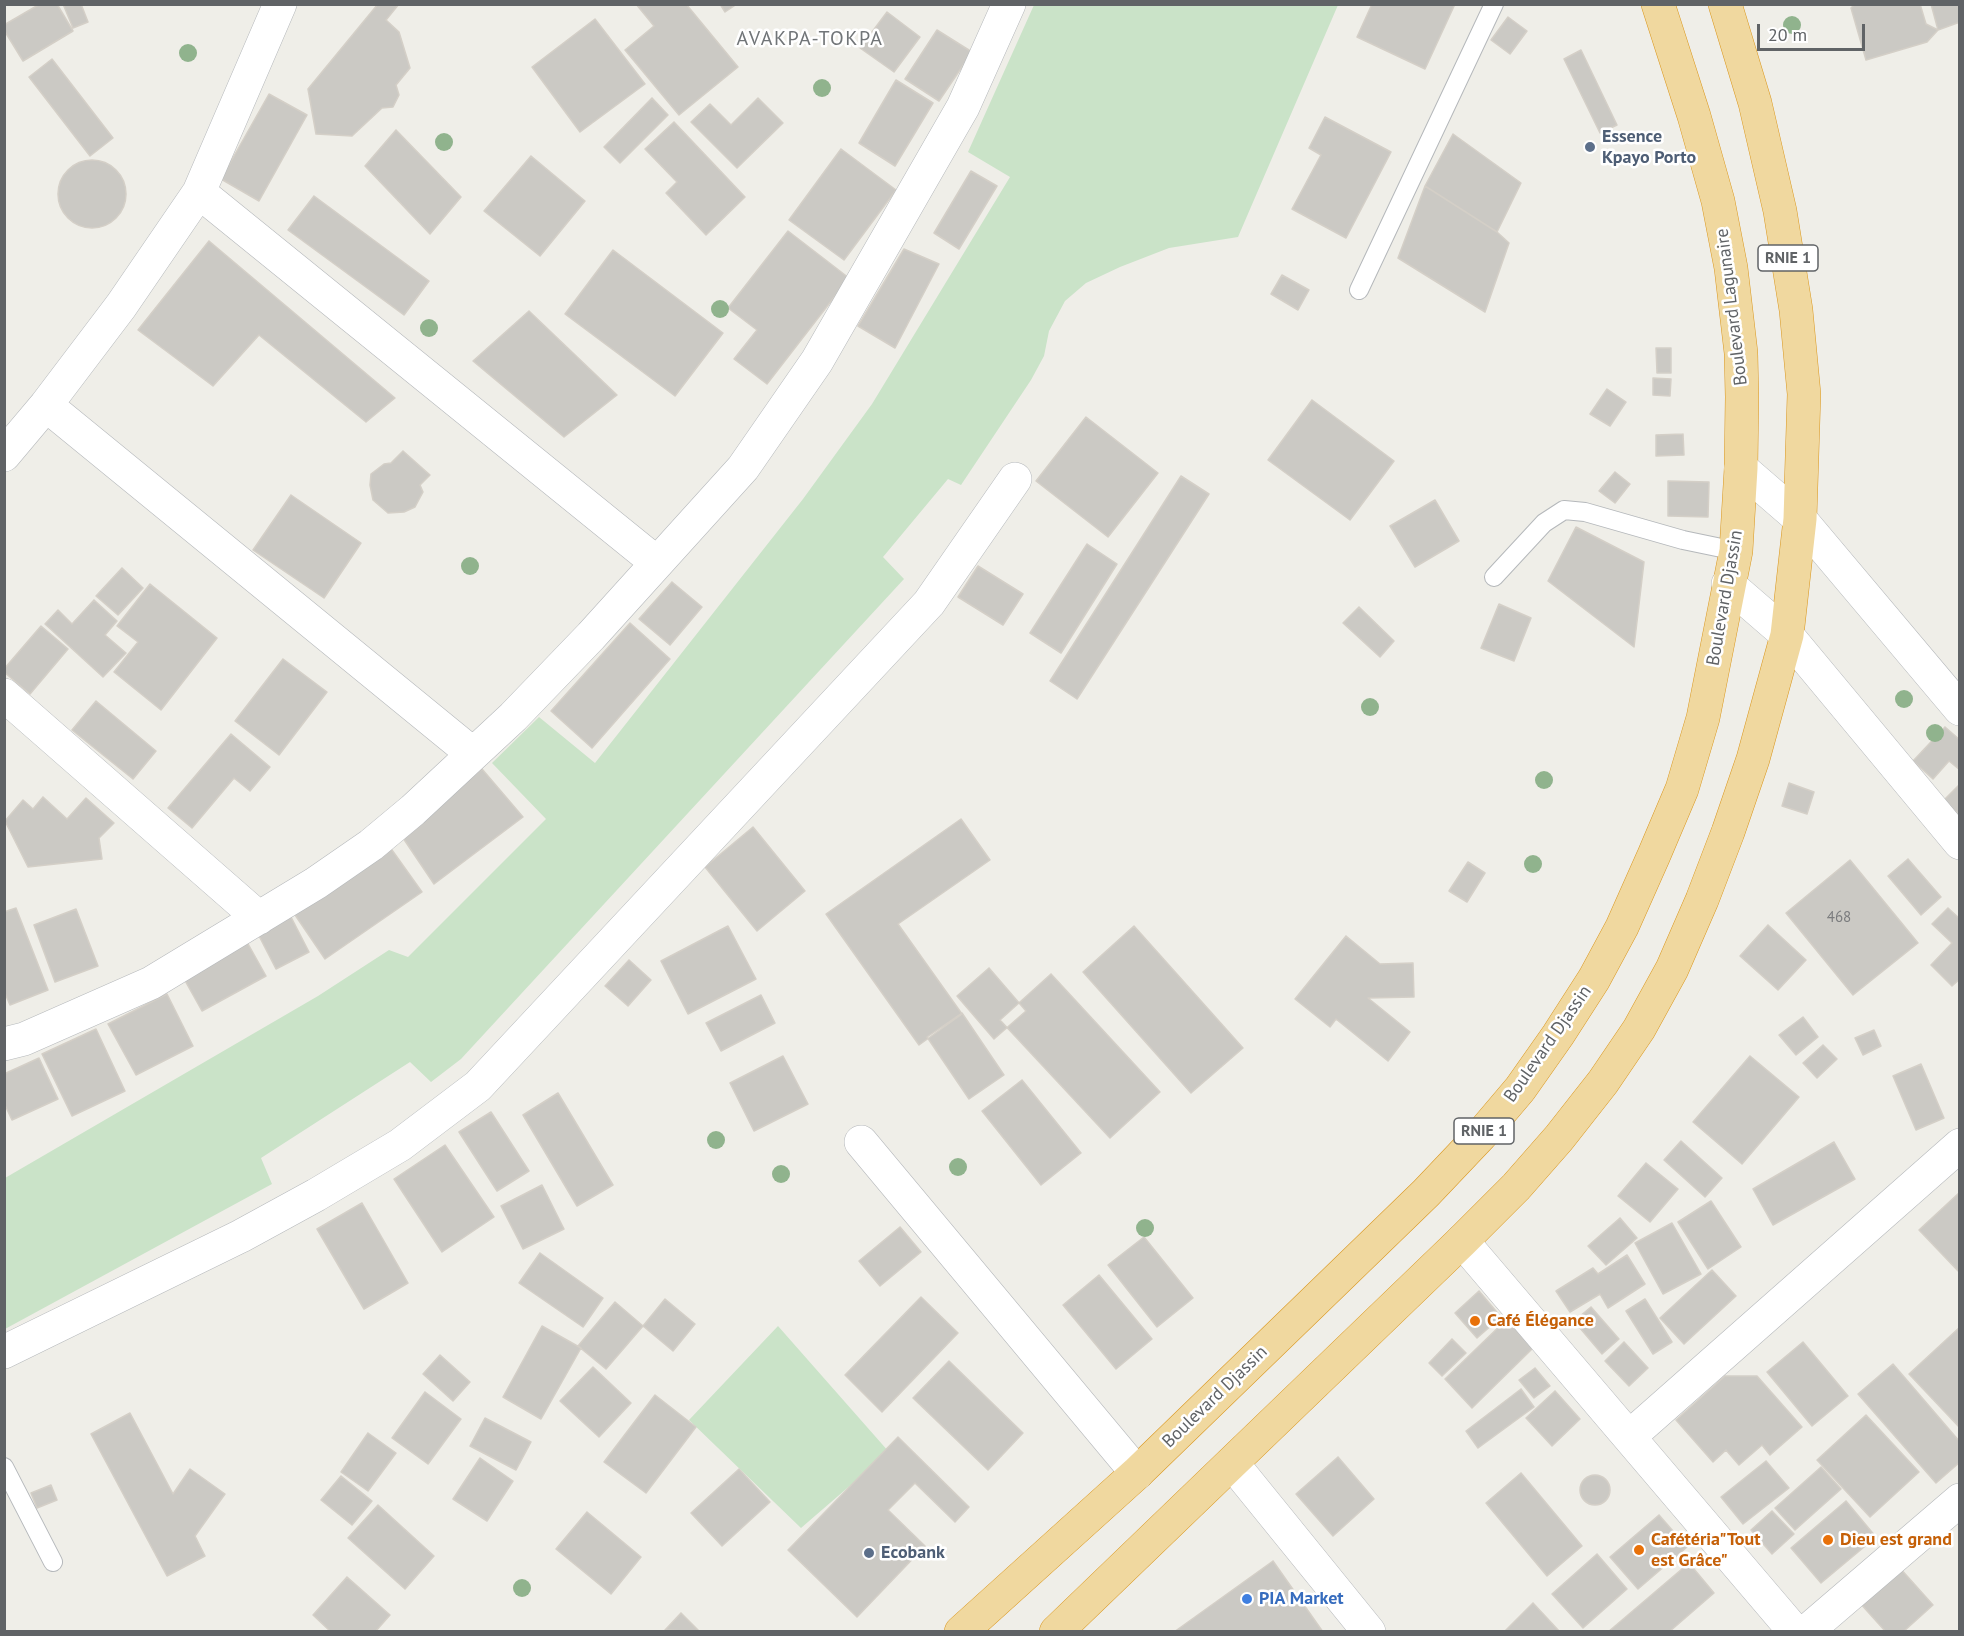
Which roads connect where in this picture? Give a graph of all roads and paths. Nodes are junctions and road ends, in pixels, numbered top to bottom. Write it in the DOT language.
graph roads {
  1 [pos="280,4"];
  2 [pos="1009,4"];
  3 [pos="1494,4"];
  4 [pos="1658,4"];
  5 [pos="1725,4"];
  6 [pos="199,192"];
  7 [pos="1359,290"];
  8 [pos="46,405"];
  9 [pos="4,455"];
  10 [pos="1741,468"];
  11 [pos="1016,479"];
  12 [pos="1800,519"];
  13 [pos="1736,551"];
  14 [pos="657,562"];
  15 [pos="1494,576"];
  16 [pos="1728,584"];
  17 [pos="1786,635"];
  18 [pos="4,695"];
  19 [pos="1959,709"];
  20 [pos="473,754"];
  21 [pos="1959,843"];
  22 [pos="259,918"];
  23 [pos="4,1044"];
  24 [pos="861,1142"];
  25 [pos="1959,1145"];
  26 [pos="1462,1241"];
  27 [pos="4,1352"];
  28 [pos="1629,1437"];
  29 [pos="1232,1463"];
  30 [pos="4,1467"];
  31 [pos="1137,1473"];
  32 [pos="1959,1500"];
  33 [pos="53,1562"];
  34 [pos="961,1632"];
  35 [pos="1056,1632"];
  36 [pos="1369,1632"];
  37 [pos="1795,1632"];
  38 [pos="1806,1632"];
  1 -- 6 [label="street"];
  2 -- 14 [label="street"];
  3 -- 7 [label="lane"];
  4 -- 10 [label="highway, Boulevard Lagunaire / RNIE 1"];
  5 -- 12 [label="highway, RNIE 1"];
  6 -- 8 [label="street"];
  6 -- 14 [label="street"];
  8 -- 9 [label="street"];
  8 -- 20 [label="street"];
  10 -- 12 [label="street"];
  10 -- 13 [label="highway, Boulevard Djassin / RNIE 1"];
  11 -- 27 [label="street"];
  12 -- 17 [label="highway, RNIE 1"];
  12 -- 19 [label="street"];
  13 -- 15 [label="lane"];
  13 -- 16 [label="highway, Boulevard Djassin / RNIE 1"];
  14 -- 20 [label="street"];
  16 -- 17 [label="street"];
  16 -- 31 [label="highway, Boulevard Djassin / RNIE 1"];
  17 -- 21 [label="street"];
  17 -- 26 [label="highway, RNIE 1"];
  18 -- 22 [label="street"];
  20 -- 22 [label="street"];
  22 -- 23 [label="street"];
  24 -- 31 [label="street"];
  25 -- 28 [label="street"];
  26 -- 28 [label="street"];
  26 -- 29 [label="highway, RNIE 1"];
  28 -- 37 [label="street"];
  29 -- 35 [label="highway, RNIE 1"];
  29 -- 36 [label="street"];
  30 -- 33 [label="lane"];
  31 -- 34 [label="highway, Boulevard Djassin / RNIE 1"];
  32 -- 38 [label="street"];
}
